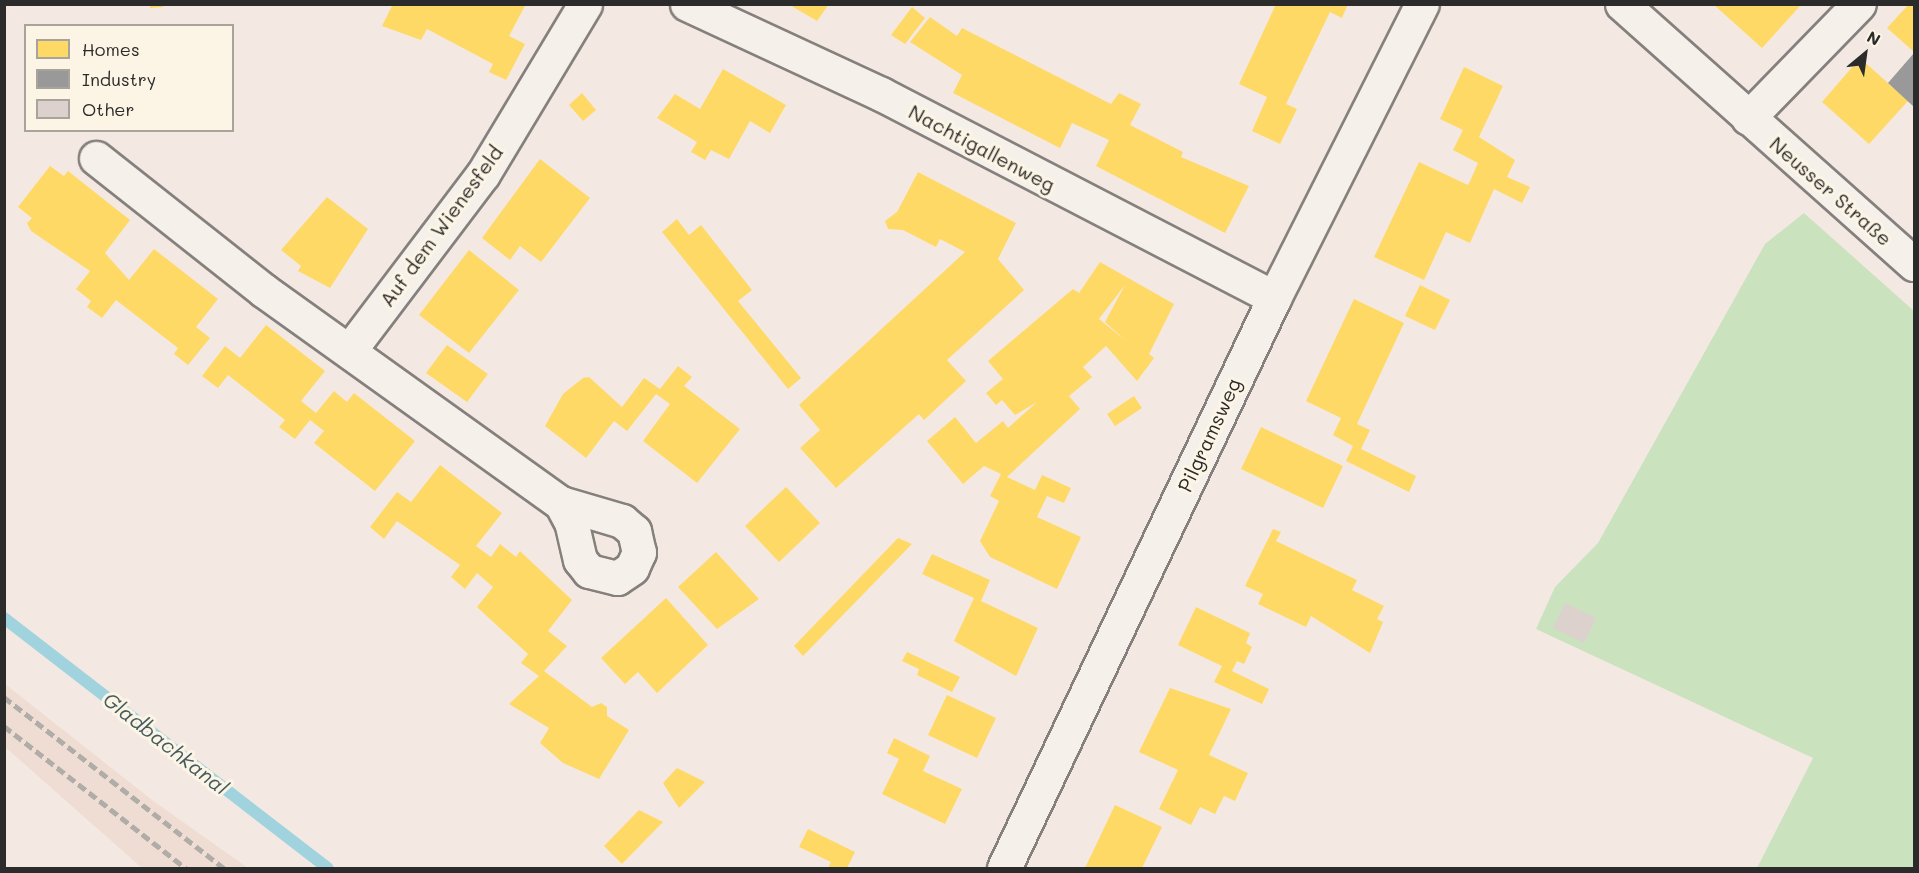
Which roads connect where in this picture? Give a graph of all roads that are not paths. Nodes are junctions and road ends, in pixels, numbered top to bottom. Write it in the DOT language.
graph roads {
  1 [pos="585,4"];
  2 [pos="687,4"];
  3 [pos="1422,4"];
  4 [pos="1622,4"];
  5 [pos="1859,4"];
  6 [pos="1748,118"];
  7 [pos="96,158"];
  8 [pos="1914,264"];
  9 [pos="1274,298"];
  10 [pos="349,351"];
  11 [pos="561,503"];
  12 [pos="1004,868"];
  1 -- 10 [label="street, Auf dem Wienesfeld"];
  2 -- 9 [label="street, Nachtigallenweg"];
  3 -- 9 [label="street, Pilgramsweg"];
  4 -- 6 [label="street, Neusser Straße"];
  5 -- 6 [label="street"];
  6 -- 8 [label="street, Neusser Straße"];
  7 -- 10 [label="street"];
  9 -- 12 [label="street, Pilgramsweg"];
  10 -- 11 [label="street"];
}
